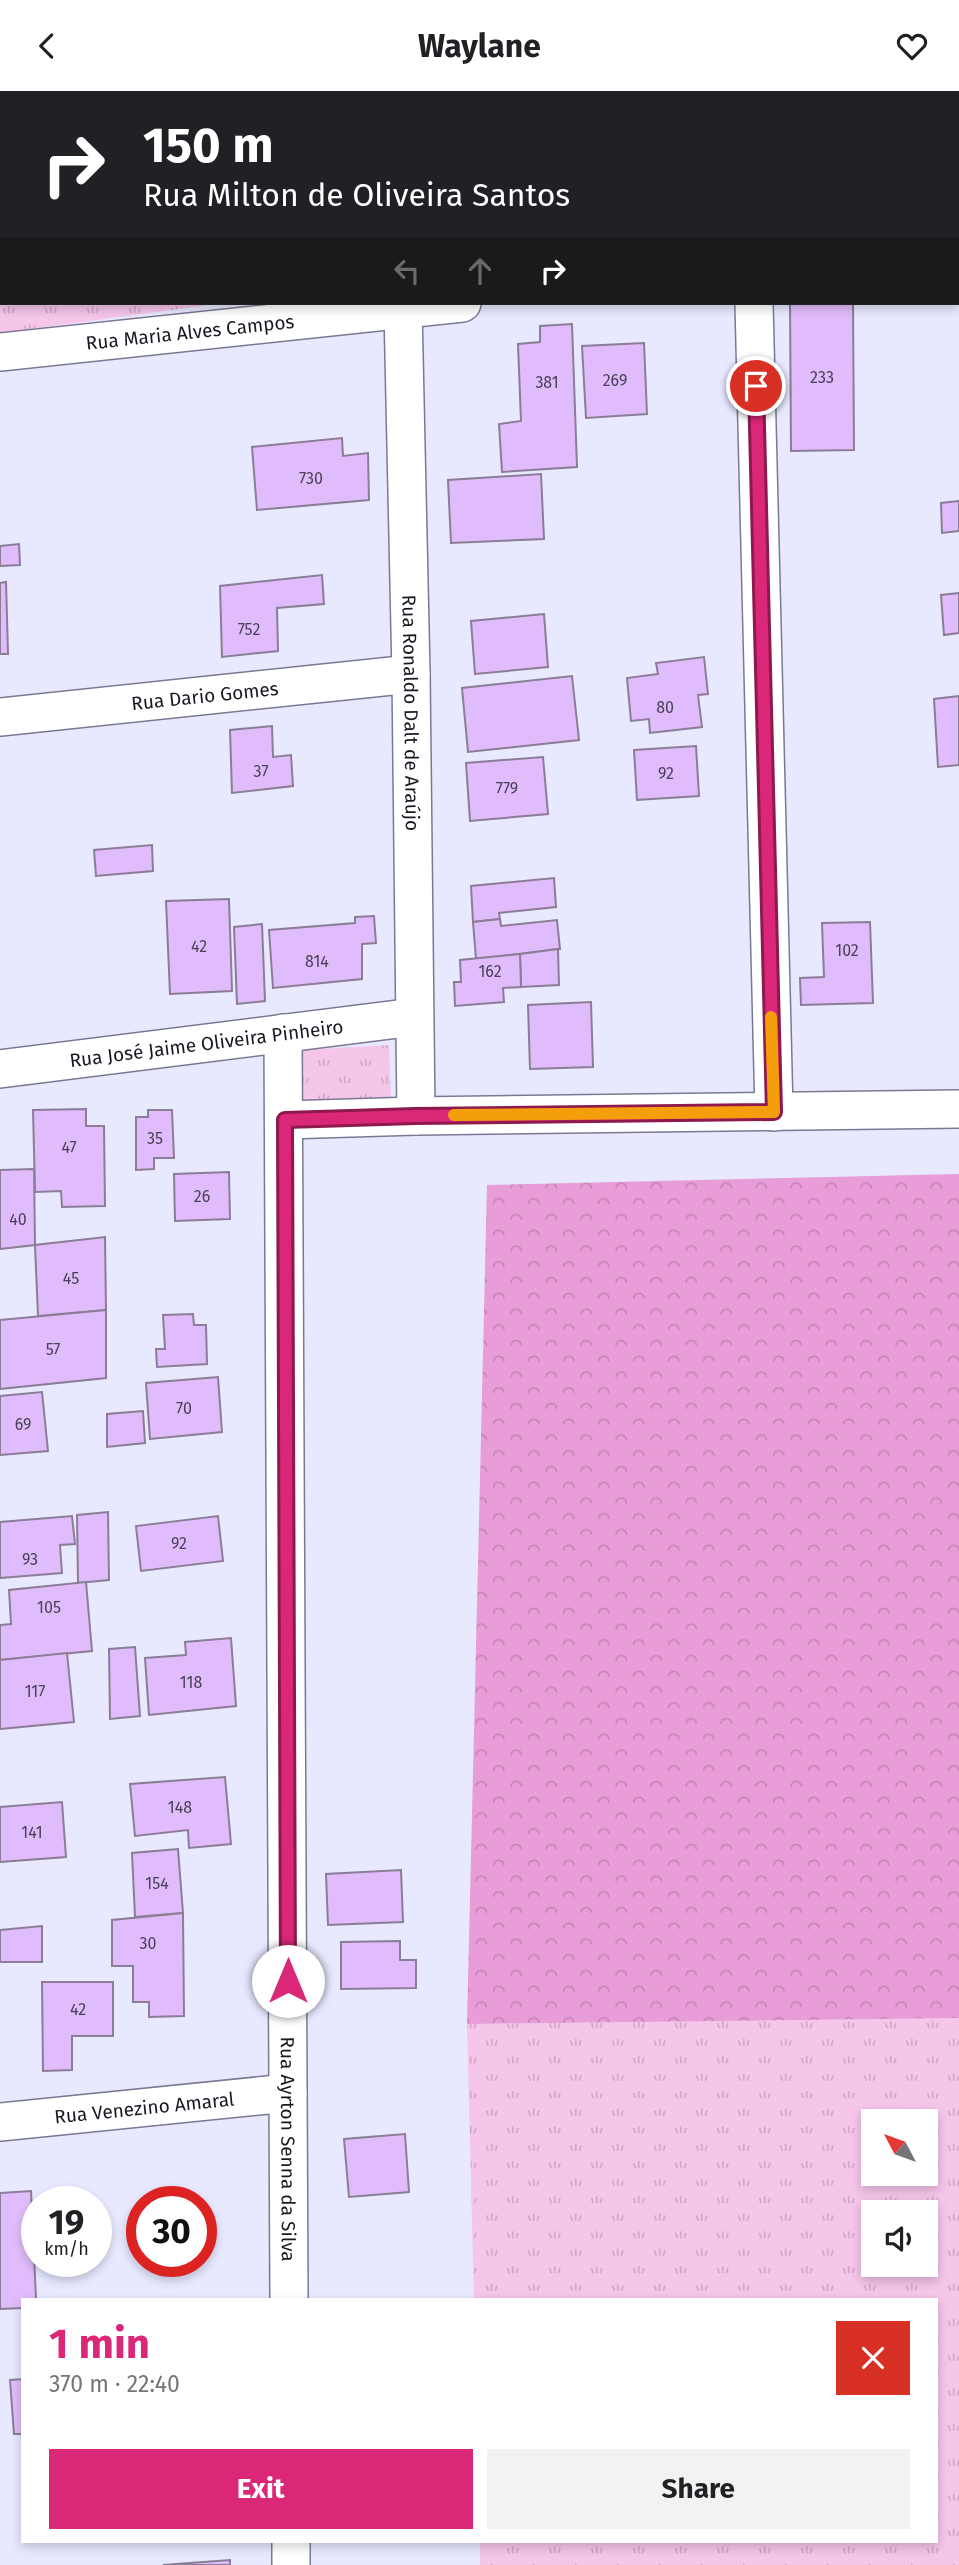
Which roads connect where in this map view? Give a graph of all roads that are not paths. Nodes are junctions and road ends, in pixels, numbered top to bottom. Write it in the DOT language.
graph roads {
  1 [pos="442,305"];
  2 [pos="754,305"];
  3 [pos="403,309"];
  4 [pos="0,352"];
  5 [pos="411,674"];
  6 [pos="0,717"];
  7 [pos="414,1017"];
  8 [pos="283,1033"];
  9 [pos="0,1069"];
  10 [pos="959,1109"];
  11 [pos="774,1112"];
  12 [pos="416,1116"];
  13 [pos="285,1120"];
  14 [pos="288,2093"];
  15 [pos="0,2123"];
  16 [pos="289,2298"];
  17 [pos="291,2543"];
  18 [pos="291,2565"];
  1 -- 3 [label="street, Rua Maria Alves Campos"];
  2 -- 11 [label="street"];
  3 -- 4 [label="street, Rua Maria Alves Campos"];
  3 -- 5 [label="street, Rua Ronaldo Dalt de Araújo"];
  5 -- 6 [label="street, Rua Dario Gomes"];
  5 -- 7 [label="street, Rua Ronaldo Dalt de Araújo"];
  7 -- 8 [label="street, Rua José Jaime Oliveira Pinheiro"];
  7 -- 12 [label="street, Rua Ronaldo Dalt de Araújo"];
  8 -- 9 [label="street, Rua José Jaime Oliveira Pinheiro"];
  8 -- 13 [label="street, Rua Ayrton Senna da Silva"];
  10 -- 11 [label="street"];
  11 -- 12 [label="street"];
  12 -- 13 [label="street"];
  13 -- 14 [label="street, Rua Ayrton Senna da Silva"];
  14 -- 15 [label="street, Rua Venezino Amaral"];
  14 -- 16 [label="street, Rua Ayrton Senna da Silva"];
  17 -- 18 [label="street"];
}
